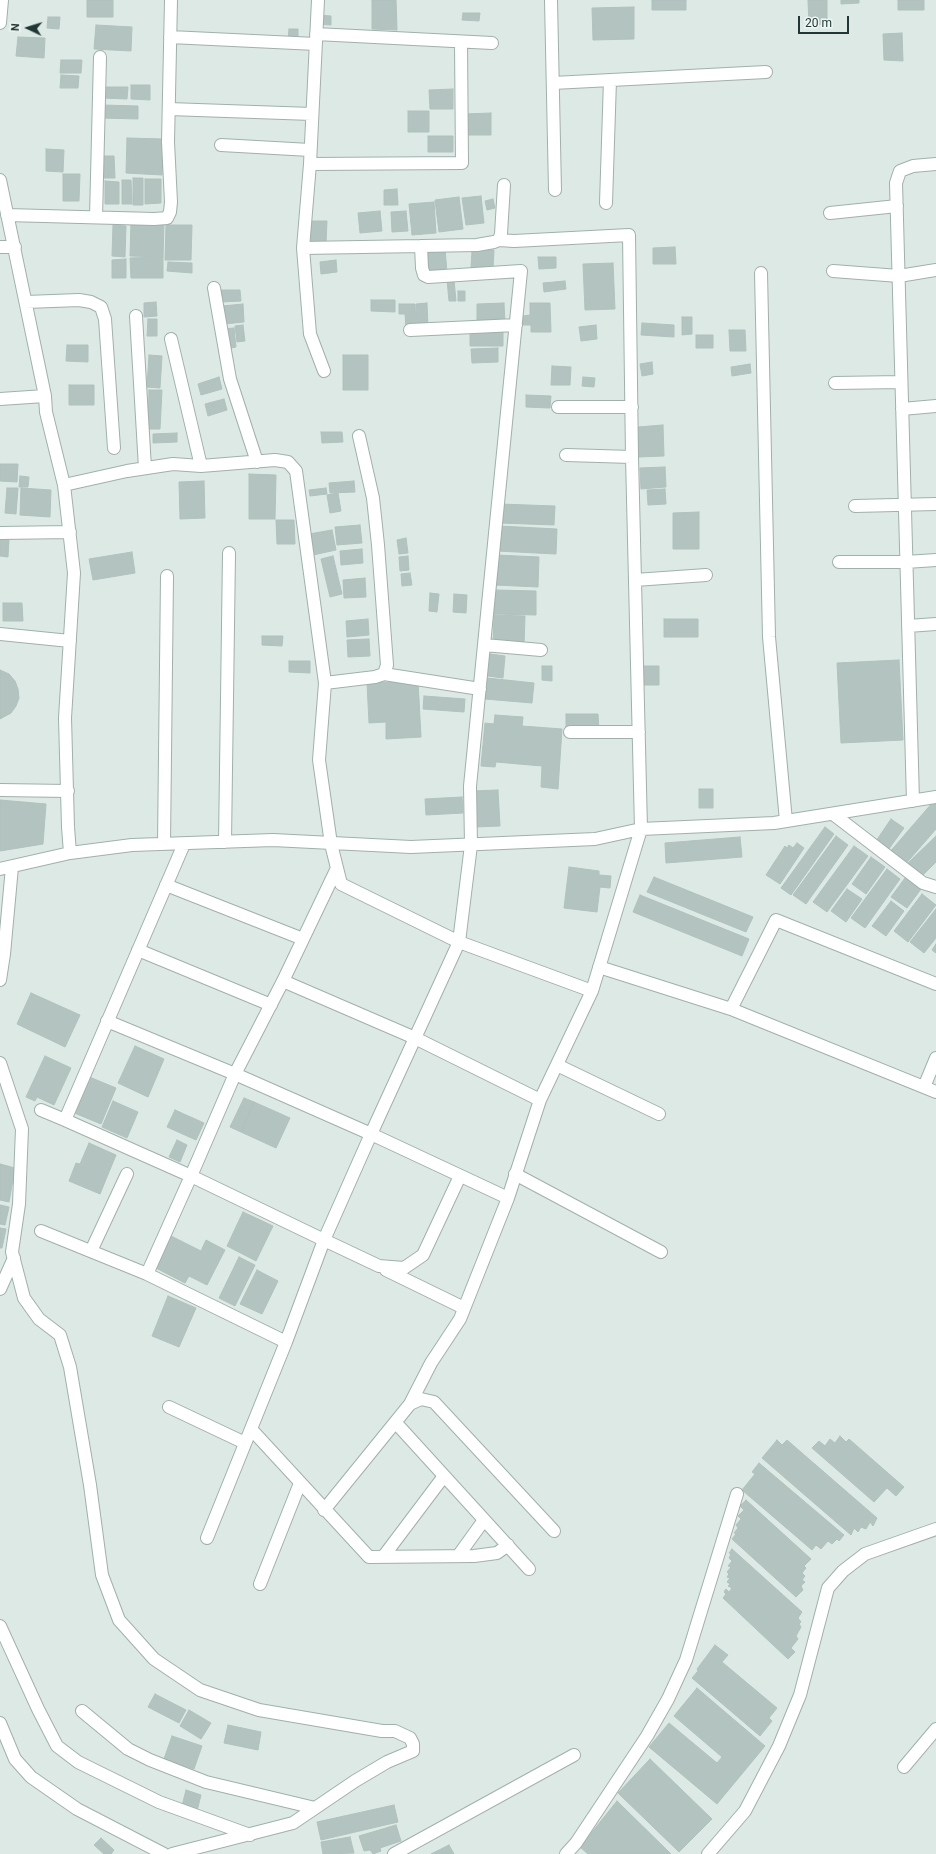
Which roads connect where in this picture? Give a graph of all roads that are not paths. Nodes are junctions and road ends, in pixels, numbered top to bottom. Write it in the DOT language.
graph roads {
  1 [pos="2,0"];
  2 [pos="171,0"];
  3 [pos="318,0"];
  4 [pos="551,0"];
  5 [pos="0,23"];
  6 [pos="170,37"];
  7 [pos="316,39"];
  8 [pos="461,42"];
  9 [pos="492,43"];
  10 [pos="100,57"];
  11 [pos="766,72"];
  12 [pos="610,80"];
  13 [pos="553,83"];
  14 [pos="169,109"];
  15 [pos="312,114"];
  16 [pos="221,145"];
  17 [pos="310,150"];
  18 [pos="310,164"];
  19 [pos="936,164"];
  20 [pos="0,180"];
  21 [pos="504,185"];
  22 [pos="555,190"];
  23 [pos="606,203"];
  24 [pos="897,206"];
  25 [pos="830,213"];
  26 [pos="7,215"];
  27 [pos="96,217"];
  28 [pos="498,240"];
  29 [pos="421,246"];
  30 [pos="0,247"];
  31 [pos="15,247"];
  32 [pos="303,248"];
  33 [pos="936,270"];
  34 [pos="833,271"];
  35 [pos="761,273"];
  36 [pos="899,276"];
  37 [pos="214,288"];
  38 [pos="26,302"];
  39 [pos="136,316"];
  40 [pos="516,325"];
  41 [pos="410,330"];
  42 [pos="171,339"];
  43 [pos="324,370"];
  44 [pos="901,382"];
  45 [pos="835,383"];
  46 [pos="45,396"];
  47 [pos="0,399"];
  48 [pos="936,406"];
  49 [pos="558,407"];
  50 [pos="632,407"];
  51 [pos="902,409"];
  52 [pos="359,436"];
  53 [pos="114,448"];
  54 [pos="566,455"];
  55 [pos="632,457"];
  56 [pos="257,462"];
  57 [pos="200,466"];
  58 [pos="145,468"];
  59 [pos="64,485"];
  60 [pos="936,504"];
  61 [pos="855,506"];
  62 [pos="905,506"];
  63 [pos="70,532"];
  64 [pos="0,533"];
  65 [pos="230,553"];
  66 [pos="936,560"];
  67 [pos="838,562"];
  68 [pos="906,562"];
  69 [pos="706,575"];
  70 [pos="167,576"];
  71 [pos="634,580"];
  72 [pos="936,624"];
  73 [pos="908,626"];
  74 [pos="0,634"];
  75 [pos="70,641"];
  76 [pos="484,645"];
  77 [pos="541,650"];
  78 [pos="384,674"];
  79 [pos="325,683"];
  80 [pos="480,688"];
  81 [pos="570,732"];
  82 [pos="639,732"];
  83 [pos="0,790"];
  84 [pos="68,791"];
  85 [pos="936,797"];
  86 [pos="913,801"];
  87 [pos="832,814"];
  88 [pos="786,821"];
  89 [pos="641,829"];
  90 [pos="225,842"];
  91 [pos="164,844"];
  92 [pos="184,844"];
  93 [pos="331,844"];
  94 [pos="471,845"];
  95 [pos="70,852"];
  96 [pos="6,868"];
  97 [pos="337,868"];
  98 [pos="166,885"];
  99 [pos="936,887"];
  100 [pos="304,939"];
  101 [pos="458,942"];
  102 [pos="138,950"];
  103 [pos="599,967"];
  104 [pos="0,980"];
  105 [pos="283,981"];
  106 [pos="936,984"];
  107 [pos="592,990"];
  108 [pos="271,1005"];
  109 [pos="731,1009"];
  110 [pos="107,1021"];
  111 [pos="415,1038"];
  112 [pos="936,1058"];
  113 [pos="0,1063"];
  114 [pos="557,1065"];
  115 [pos="235,1074"];
  116 [pos="924,1087"];
  117 [pos="936,1092"];
  118 [pos="540,1100"];
  119 [pos="41,1110"];
  120 [pos="659,1114"];
  121 [pos="65,1120"];
  122 [pos="371,1134"];
  123 [pos="127,1174"];
  124 [pos="516,1174"];
  125 [pos="191,1176"];
  126 [pos="460,1176"];
  127 [pos="508,1198"];
  128 [pos="41,1230"];
  129 [pos="324,1240"];
  130 [pos="91,1251"];
  131 [pos="661,1252"];
  132 [pos="14,1258"];
  133 [pos="379,1266"];
  134 [pos="147,1274"];
  135 [pos="0,1289"];
  136 [pos="464,1308"];
  137 [pos="286,1342"];
  138 [pos="410,1404"];
  139 [pos="170,1407"];
  140 [pos="396,1423"];
  141 [pos="250,1429"];
  142 [pos="245,1443"];
  143 [pos="444,1476"];
  144 [pos="300,1483"];
  145 [pos="737,1494"];
  146 [pos="324,1510"];
  147 [pos="484,1520"];
  148 [pos="936,1529"];
  149 [pos="554,1531"];
  150 [pos="207,1538"];
  151 [pos="508,1545"];
  152 [pos="458,1556"];
  153 [pos="383,1557"];
  154 [pos="529,1568"];
  155 [pos="260,1584"];
  156 [pos="0,1626"];
  157 [pos="82,1711"];
  158 [pos="0,1723"];
  159 [pos="936,1729"];
  160 [pos="574,1755"];
  161 [pos="904,1767"];
  162 [pos="315,1808"];
  163 [pos="250,1835"];
  164 [pos="164,1854"];
  165 [pos="172,1854"];
  166 [pos="394,1854"];
  167 [pos="566,1854"];
  168 [pos="708,1854"];
  1 -- 5 [label="street"];
  2 -- 6 [label="street"];
  3 -- 7 [label="street"];
  4 -- 13 [label="street"];
  6 -- 7 [label="street"];
  6 -- 14 [label="street"];
  7 -- 8 [label="street"];
  7 -- 15 [label="street"];
  8 -- 9 [label="street"];
  8 -- 18 [label="street"];
  10 -- 27 [label="street"];
  11 -- 12 [label="street"];
  12 -- 13 [label="street"];
  12 -- 23 [label="street"];
  13 -- 22 [label="street"];
  14 -- 15 [label="street"];
  14 -- 27 [label="street"];
  15 -- 17 [label="street"];
  16 -- 17 [label="street"];
  17 -- 18 [label="street"];
  18 -- 32 [label="street"];
  19 -- 24 [label="street"];
  20 -- 26 [label="street"];
  21 -- 28 [label="street"];
  24 -- 25 [label="street"];
  24 -- 36 [label="street"];
  26 -- 27 [label="street"];
  26 -- 31 [label="street"];
  28 -- 29 [label="street"];
  28 -- 50 [label="street"];
  29 -- 32 [label="street"];
  29 -- 40 [label="street"];
  30 -- 31 [label="street"];
  31 -- 38 [label="street"];
  32 -- 43 [label="street"];
  33 -- 36 [label="street"];
  34 -- 36 [label="street"];
  35 -- 88 [label="street"];
  36 -- 44 [label="street"];
  37 -- 56 [label="street"];
  38 -- 46 [label="street"];
  38 -- 53 [label="street"];
  39 -- 58 [label="street"];
  40 -- 41 [label="street"];
  40 -- 76 [label="street"];
  42 -- 57 [label="street"];
  44 -- 45 [label="street"];
  44 -- 51 [label="street"];
  46 -- 47 [label="street"];
  46 -- 59 [label="street"];
  48 -- 51 [label="street"];
  49 -- 50 [label="street"];
  50 -- 55 [label="street"];
  51 -- 62 [label="street"];
  52 -- 78 [label="street"];
  54 -- 55 [label="street"];
  55 -- 71 [label="street"];
  56 -- 57 [label="street"];
  56 -- 79 [label="street"];
  57 -- 58 [label="street"];
  58 -- 59 [label="street"];
  59 -- 63 [label="street"];
  60 -- 62 [label="street"];
  61 -- 62 [label="street"];
  62 -- 68 [label="street"];
  63 -- 64 [label="street"];
  63 -- 75 [label="street"];
  65 -- 90 [label="street"];
  66 -- 68 [label="street"];
  67 -- 68 [label="street"];
  68 -- 73 [label="street"];
  69 -- 71 [label="street"];
  70 -- 91 [label="street"];
  71 -- 82 [label="street"];
  72 -- 73 [label="street"];
  73 -- 86 [label="street"];
  74 -- 75 [label="street"];
  75 -- 84 [label="street"];
  76 -- 77 [label="street"];
  76 -- 80 [label="street"];
  78 -- 79 [label="street"];
  78 -- 80 [label="street"];
  79 -- 93 [label="street"];
  80 -- 94 [label="street"];
  81 -- 82 [label="street"];
  82 -- 89 [label="street"];
  83 -- 84 [label="street"];
  84 -- 95 [label="street"];
  85 -- 86 [label="street"];
  86 -- 87 [label="street"];
  87 -- 88 [label="street"];
  87 -- 99 [label="street"];
  88 -- 89 [label="street"];
  89 -- 94 [label="street"];
  89 -- 103 [label="street"];
  90 -- 92 [label="street"];
  90 -- 93 [label="street"];
  91 -- 92 [label="street"];
  91 -- 95 [label="street"];
  92 -- 98 [label="street"];
  93 -- 94 [label="street"];
  93 -- 97 [label="street"];
  94 -- 101 [label="street"];
  95 -- 96 [label="street"];
  96 -- 104 [label="street"];
  97 -- 100 [label="street"];
  97 -- 101 [label="street"];
  98 -- 100 [label="street"];
  98 -- 102 [label="street"];
  100 -- 105 [label="street"];
  101 -- 107 [label="street"];
  101 -- 111 [label="street"];
  102 -- 108 [label="street"];
  102 -- 110 [label="street"];
  103 -- 107 [label="street"];
  103 -- 109 [label="street"];
  105 -- 108 [label="street"];
  105 -- 111 [label="street"];
  106 -- 109 [label="street"];
  107 -- 114 [label="street"];
  108 -- 115 [label="street"];
  109 -- 116 [label="street"];
  110 -- 115 [label="street"];
  110 -- 121 [label="street"];
  111 -- 118 [label="street"];
  111 -- 122 [label="street"];
  112 -- 116 [label="street"];
  113 -- 132 [label="street"];
  114 -- 118 [label="street"];
  114 -- 120 [label="street"];
  115 -- 122 [label="street"];
  115 -- 125 [label="street"];
  116 -- 117 [label="street"];
  118 -- 124 [label="street"];
  119 -- 121 [label="street"];
  121 -- 125 [label="street"];
  122 -- 126 [label="street"];
  122 -- 129 [label="street"];
  123 -- 130 [label="street"];
  124 -- 127 [label="street"];
  124 -- 131 [label="street"];
  125 -- 129 [label="street"];
  125 -- 134 [label="street"];
  126 -- 127 [label="street"];
  126 -- 133 [label="street"];
  127 -- 136 [label="street"];
  128 -- 130 [label="street"];
  129 -- 133 [label="street"];
  129 -- 137 [label="street"];
  130 -- 134 [label="street"];
  132 -- 135 [label="street"];
  132 -- 162 [label="street"];
  133 -- 136 [label="street"];
  134 -- 137 [label="street"];
  136 -- 138 [label="street"];
  137 -- 141 [label="street"];
  138 -- 140 [label="street"];
  138 -- 149 [label="street"];
  139 -- 142 [label="street"];
  140 -- 143 [label="street"];
  140 -- 146 [label="street"];
  141 -- 142 [label="street"];
  141 -- 144 [label="street"];
  142 -- 150 [label="street"];
  143 -- 147 [label="street"];
  143 -- 153 [label="street"];
  144 -- 146 [label="street"];
  144 -- 155 [label="street"];
  145 -- 167 [label="street"];
  146 -- 153 [label="street"];
  147 -- 151 [label="street"];
  147 -- 152 [label="street"];
  148 -- 168 [label="street"];
  151 -- 152 [label="street"];
  151 -- 154 [label="street"];
  152 -- 153 [label="street"];
  156 -- 163 [label="street"];
  157 -- 162 [label="street"];
  158 -- 164 [label="street"];
  159 -- 161 [label="street"];
  160 -- 166 [label="street"];
  162 -- 163 [label="street"];
  163 -- 165 [label="street"];
}
